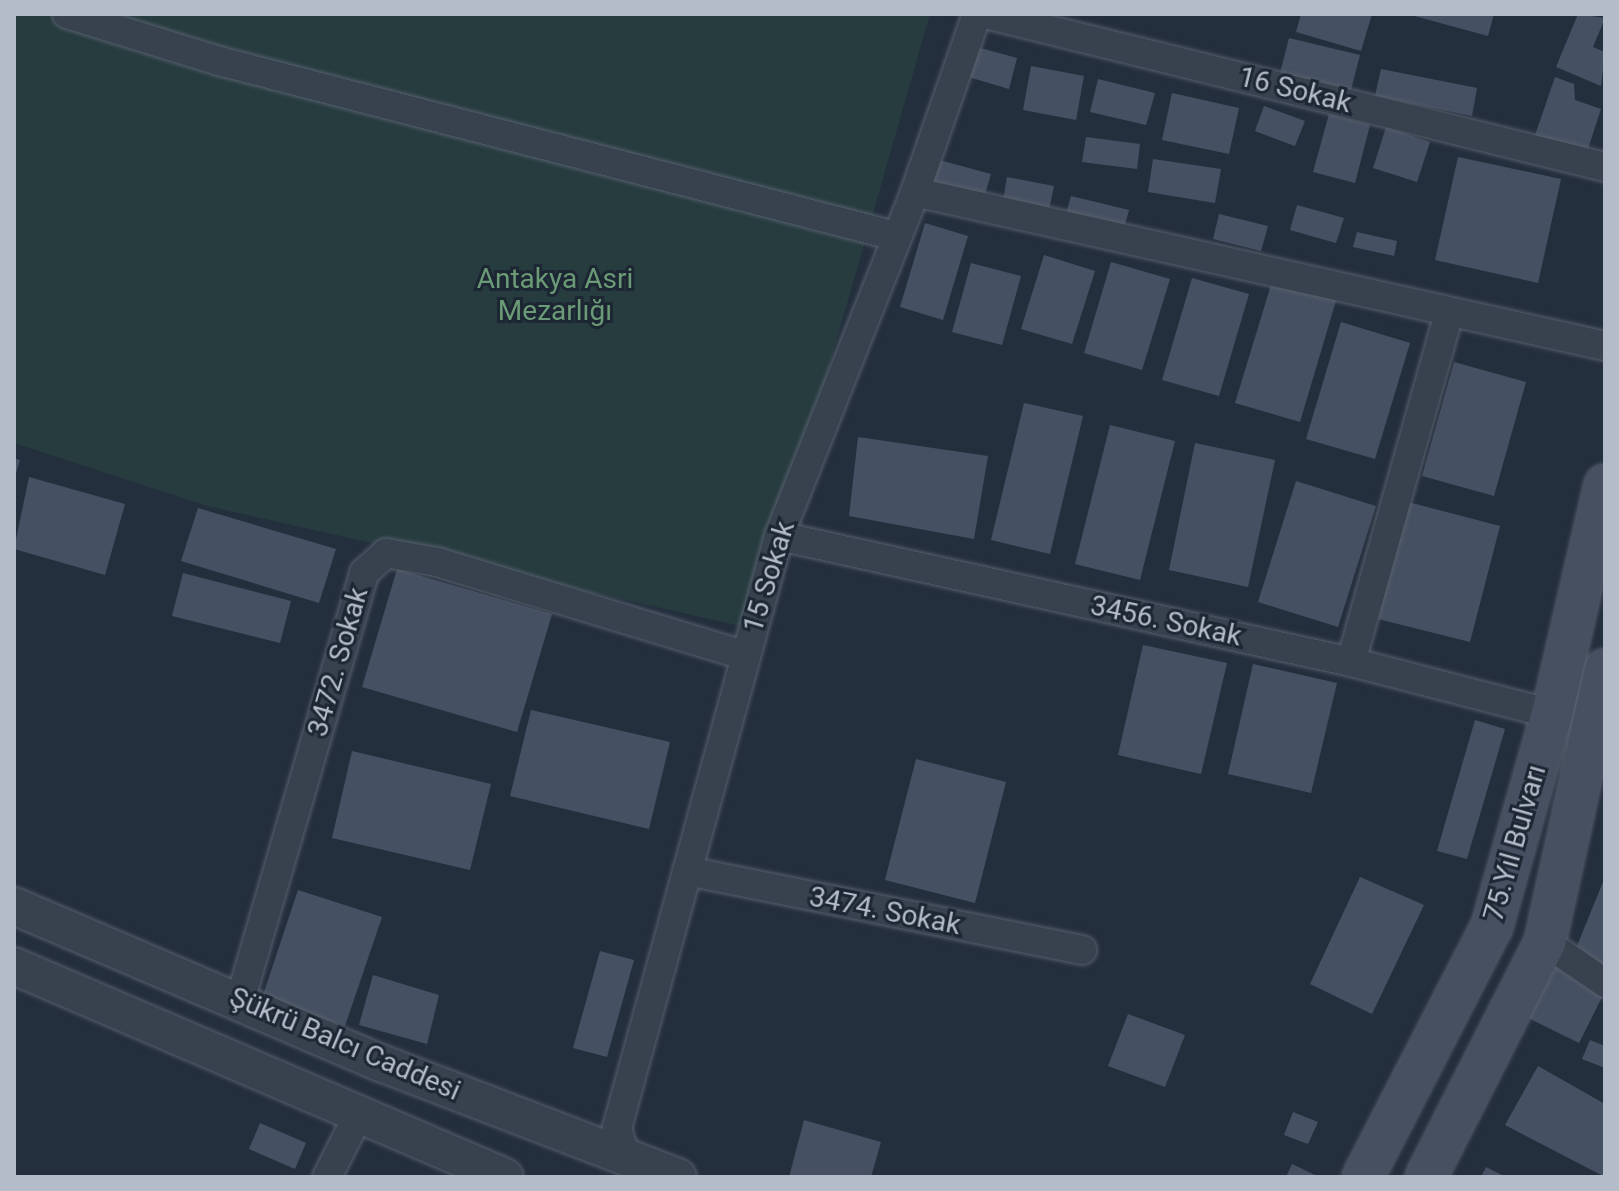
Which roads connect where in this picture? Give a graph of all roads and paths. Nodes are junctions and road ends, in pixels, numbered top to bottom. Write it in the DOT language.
graph roads {
  1 [pos="67,14"];
  2 [pos="977,14"];
  3 [pos="985,14"];
  4 [pos="1605,167"];
  5 [pos="915,192"];
  6 [pos="895,236"];
  7 [pos="1449,313"];
  8 [pos="1605,346"];
  9 [pos="1605,485"];
  10 [pos="779,536"];
  11 [pos="746,656"];
  12 [pos="1351,662"];
  13 [pos="1605,675"];
  14 [pos="1552,714"];
  15 [pos="687,871"];
  16 [pos="14,906"];
  17 [pos="1545,942"];
  18 [pos="1082,950"];
  19 [pos="14,966"];
  20 [pos="1605,983"];
  21 [pos="240,1001"];
  22 [pos="358,1116"];
  23 [pos="620,1166"];
  24 [pos="327,1177"];
  25 [pos="505,1177"];
  26 [pos="678,1177"];
  27 [pos="1363,1177"];
  28 [pos="1426,1177"];
  1 -- 6 [label="street"];
  2 -- 5 [label="street, 15 Sokak"];
  3 -- 4 [label="street, 16 Sokak"];
  5 -- 6 [label="street, 15 Sokak"];
  5 -- 7 [label="street"];
  6 -- 10 [label="street, 15 Sokak"];
  7 -- 8 [label="street"];
  7 -- 12 [label="street"];
  9 -- 14 [label="main road, 75.Yıl Bulvarı"];
  10 -- 11 [label="street, 15 Sokak"];
  10 -- 12 [label="street, 3456. Sokak"];
  11 -- 15 [label="street, 15 Sokak"];
  11 -- 21 [label="street, 3472. Sokak"];
  12 -- 14 [label="street, 3456. Sokak"];
  13 -- 17 [label="main road, 75.Yıl Bulvarı"];
  14 -- 27 [label="main road, 75.Yıl Bulvarı"];
  15 -- 18 [label="street, 3474. Sokak"];
  15 -- 23 [label="street, 15 Sokak"];
  16 -- 21 [label="street, Şükrü Balcı Caddesi"];
  17 -- 20 [label="street"];
  17 -- 28 [label="main road, 75.Yıl Bulvarı"];
  19 -- 22 [label="street"];
  21 -- 23 [label="street, Şükrü Balcı Caddesi"];
  22 -- 24 [label="street"];
  22 -- 25 [label="street"];
  23 -- 26 [label="street, Şükrü Balcı Caddesi"];
}
